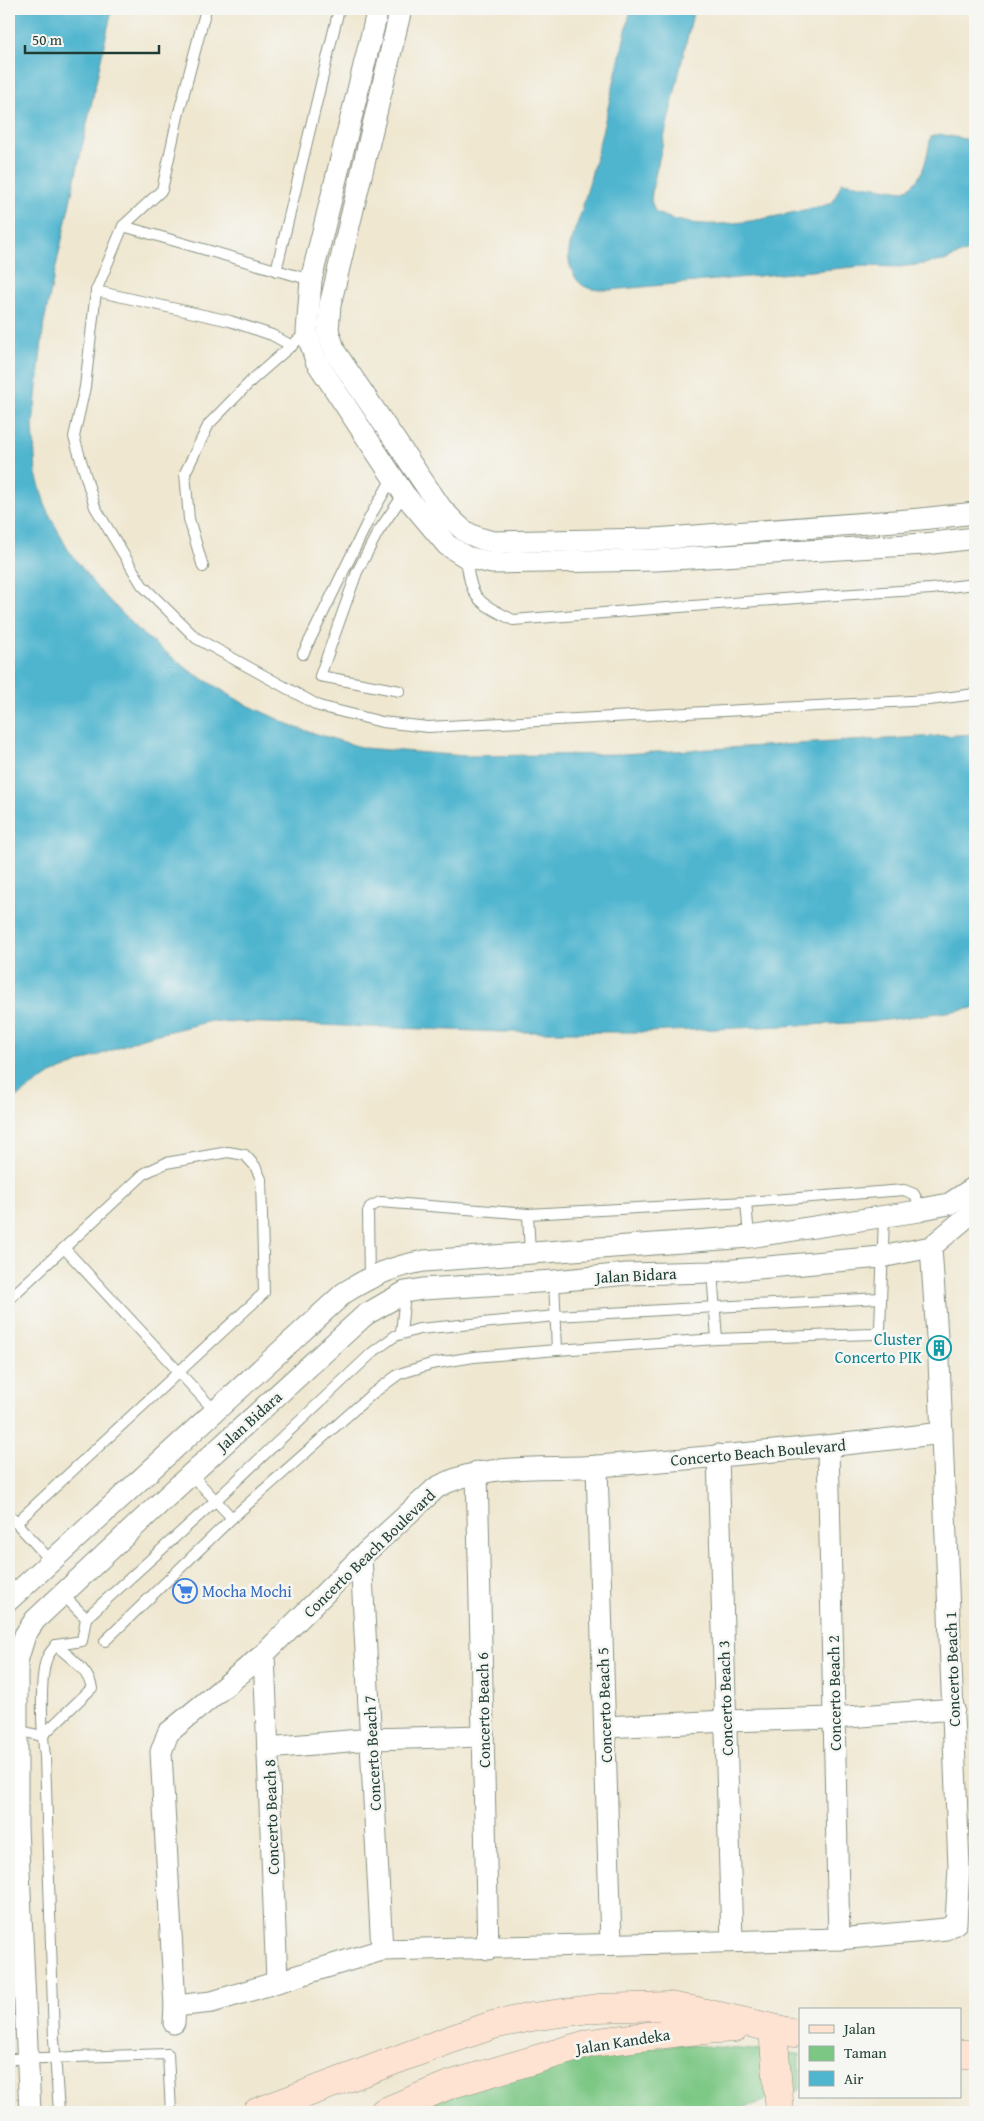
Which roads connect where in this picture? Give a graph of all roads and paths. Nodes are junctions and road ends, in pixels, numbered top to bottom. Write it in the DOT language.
graph roads {
  1 [pos="206,9"];
  2 [pos="339,9"];
  3 [pos="378,9"];
  4 [pos="401,9"];
  5 [pos="123,226"];
  6 [pos="276,270"];
  7 [pos="311,280"];
  8 [pos="96,291"];
  9 [pos="300,339"];
  10 [pos="399,485"];
  11 [pos="975,513"];
  12 [pos="975,538"];
  13 [pos="466,557"];
  14 [pos="203,567"];
  15 [pos="975,584"];
  16 [pos="304,654"];
  17 [pos="400,691"];
  18 [pos="975,694"];
  19 [pos="975,1187"];
  20 [pos="746,1202"];
  21 [pos="922,1209"];
  22 [pos="975,1210"];
  23 [pos="528,1214"];
  24 [pos="884,1217"];
  25 [pos="749,1237"];
  26 [pos="626,1246"];
  27 [pos="931,1247"];
  28 [pos="64,1248"];
  29 [pos="530,1253"];
  30 [pos="882,1257"];
  31 [pos="396,1266"];
  32 [pos="712,1272"];
  33 [pos="627,1274"];
  34 [pos="369,1278"];
  35 [pos="554,1281"];
  36 [pos="405,1292"];
  37 [pos="880,1298"];
  38 [pos="9,1299"];
  39 [pos="715,1306"];
  40 [pos="556,1316"];
  41 [pos="401,1334"];
  42 [pos="937,1337"];
  43 [pos="717,1339"];
  44 [pos="557,1350"];
  45 [pos="939,1360"];
  46 [pos="179,1372"];
  47 [pos="214,1410"];
  48 [pos="942,1432"];
  49 [pos="828,1447"];
  50 [pos="718,1456"];
  51 [pos="597,1466"];
  52 [pos="477,1472"];
  53 [pos="190,1474"];
  54 [pos="215,1501"];
  55 [pos="9,1515"];
  56 [pos="232,1518"];
  57 [pos="16,1524"];
  58 [pos="361,1557"];
  59 [pos="51,1561"];
  60 [pos="62,1594"];
  61 [pos="9,1600"];
  62 [pos="9,1606"];
  63 [pos="86,1618"];
  64 [pos="35,1620"];
  65 [pos="105,1641"];
  66 [pos="56,1645"];
  67 [pos="264,1654"];
  68 [pos="954,1709"];
  69 [pos="834,1718"];
  70 [pos="726,1721"];
  71 [pos="605,1728"];
  72 [pos="17,1730"];
  73 [pos="42,1736"];
  74 [pos="483,1736"];
  75 [pos="371,1739"];
  76 [pos="268,1748"];
  77 [pos="838,1939"];
  78 [pos="732,1941"];
  79 [pos="611,1944"];
  80 [pos="488,1949"];
  81 [pos="382,1950"];
  82 [pos="9,1958"];
  83 [pos="277,1981"];
  84 [pos="789,2032"];
  85 [pos="962,2054"];
  86 [pos="975,2054"];
  87 [pos="55,2057"];
  88 [pos="20,2059"];
  89 [pos="18,2112"];
  90 [pos="30,2112"];
  91 [pos="59,2112"];
  92 [pos="171,2112"];
  93 [pos="257,2112"];
  94 [pos="384,2112"];
  95 [pos="780,2112"];
  1 -- 5 [label="lane"];
  2 -- 6 [label="lane"];
  3 -- 7 [label="street"];
  4 -- 11 [label="street"];
  5 -- 6 [label="lane"];
  5 -- 8 [label="lane"];
  6 -- 7 [label="lane"];
  7 -- 9 [label="street"];
  8 -- 9 [label="lane"];
  8 -- 18 [label="lane"];
  9 -- 10 [label="street"];
  9 -- 14 [label="lane"];
  10 -- 13 [label="street"];
  10 -- 16 [label="lane"];
  10 -- 17 [label="lane"];
  12 -- 13 [label="street"];
  13 -- 15 [label="lane"];
  19 -- 21 [label="street, Jalan Bidara"];
  20 -- 21 [label="lane"];
  20 -- 23 [label="lane"];
  20 -- 25 [label="lane"];
  21 -- 24 [label="street, Jalan Bidara"];
  22 -- 27 [label="street, Jalan Bidara"];
  23 -- 29 [label="lane"];
  23 -- 34 [label="lane"];
  24 -- 25 [label="street, Jalan Bidara"];
  24 -- 30 [label="lane"];
  25 -- 26 [label="street, Jalan Bidara"];
  26 -- 29 [label="street, Jalan Bidara"];
  26 -- 33 [label="street"];
  27 -- 30 [label="street, Jalan Bidara"];
  27 -- 42 [label="street"];
  28 -- 38 [label="lane"];
  28 -- 46 [label="lane"];
  28 -- 46 [label="lane"];
  29 -- 31 [label="street, Jalan Bidara"];
  30 -- 32 [label="street, Jalan Bidara"];
  30 -- 37 [label="lane"];
  31 -- 34 [label="street, Jalan Bidara"];
  31 -- 36 [label="street"];
  32 -- 33 [label="street, Jalan Bidara"];
  32 -- 39 [label="lane"];
  33 -- 35 [label="street, Jalan Bidara"];
  34 -- 47 [label="street, Jalan Bidara"];
  35 -- 36 [label="street, Jalan Bidara"];
  35 -- 40 [label="lane"];
  36 -- 41 [label="lane"];
  36 -- 53 [label="street, Jalan Bidara"];
  37 -- 39 [label="lane"];
  37 -- 43 [label="lane"];
  39 -- 40 [label="lane"];
  39 -- 43 [label="lane"];
  40 -- 41 [label="lane"];
  40 -- 44 [label="lane"];
  41 -- 54 [label="lane"];
  43 -- 44 [label="lane"];
  44 -- 56 [label="lane"];
  45 -- 48 [label="street, Concerto Beach 1"];
  46 -- 47 [label="lane"];
  46 -- 57 [label="lane"];
  47 -- 59 [label="street, Jalan Bidara"];
  48 -- 49 [label="street, Concerto Beach Boulevard"];
  48 -- 68 [label="street, Concerto Beach 1"];
  49 -- 50 [label="street, Concerto Beach Boulevard"];
  49 -- 69 [label="street, Concerto Beach 2"];
  50 -- 51 [label="street, Concerto Beach Boulevard"];
  50 -- 70 [label="street, Concerto Beach 3"];
  51 -- 52 [label="street, Concerto Beach Boulevard"];
  51 -- 71 [label="street, Concerto Beach 5"];
  52 -- 58 [label="street, Concerto Beach Boulevard"];
  52 -- 74 [label="street, Concerto Beach 6"];
  53 -- 54 [label="lane"];
  53 -- 60 [label="street, Jalan Bidara"];
  54 -- 56 [label="lane"];
  54 -- 63 [label="lane"];
  55 -- 57 [label="lane"];
  56 -- 65 [label="lane"];
  57 -- 59 [label="lane"];
  58 -- 67 [label="street, Concerto Beach Boulevard"];
  58 -- 75 [label="street, Concerto Beach 7"];
  59 -- 61 [label="street, Jalan Bidara"];
  60 -- 63 [label="lane"];
  60 -- 64 [label="street, Jalan Bidara"];
  62 -- 64 [label="street"];
  63 -- 66 [label="lane"];
  64 -- 72 [label="street, Jalan Bidara"];
  66 -- 73 [label="lane"];
  66 -- 73 [label="lane"];
  67 -- 76 [label="street, Concerto Beach 8"];
  67 -- 83 [label="street, Concerto Beach Boulevard"];
  68 -- 69 [label="street"];
  68 -- 77 [label="street, Concerto Beach 1"];
  69 -- 70 [label="street"];
  69 -- 77 [label="street, Concerto Beach 2"];
  70 -- 71 [label="street"];
  70 -- 78 [label="street, Concerto Beach 3"];
  71 -- 79 [label="street, Concerto Beach 5"];
  72 -- 73 [label="lane"];
  72 -- 88 [label="street, Jalan Bidara"];
  73 -- 87 [label="lane"];
  74 -- 75 [label="street"];
  74 -- 80 [label="street, Concerto Beach 6"];
  75 -- 76 [label="street"];
  75 -- 81 [label="street, Concerto Beach 7"];
  76 -- 83 [label="street, Concerto Beach 8"];
  77 -- 78 [label="street"];
  78 -- 79 [label="street"];
  79 -- 80 [label="street"];
  80 -- 81 [label="street"];
  81 -- 83 [label="street"];
  82 -- 88 [label="street, Jalan Bidara"];
  84 -- 93 [label="main road"];
  84 -- 94 [label="main road, Jalan Kandeka"];
  84 -- 95 [label="main road"];
  85 -- 86 [label="main road"];
  87 -- 88 [label="lane"];
  87 -- 91 [label="lane"];
  87 -- 92 [label="lane"];
  88 -- 89 [label="street, Jalan Bidara"];
  88 -- 90 [label="street, Jalan Bidara"];
}
